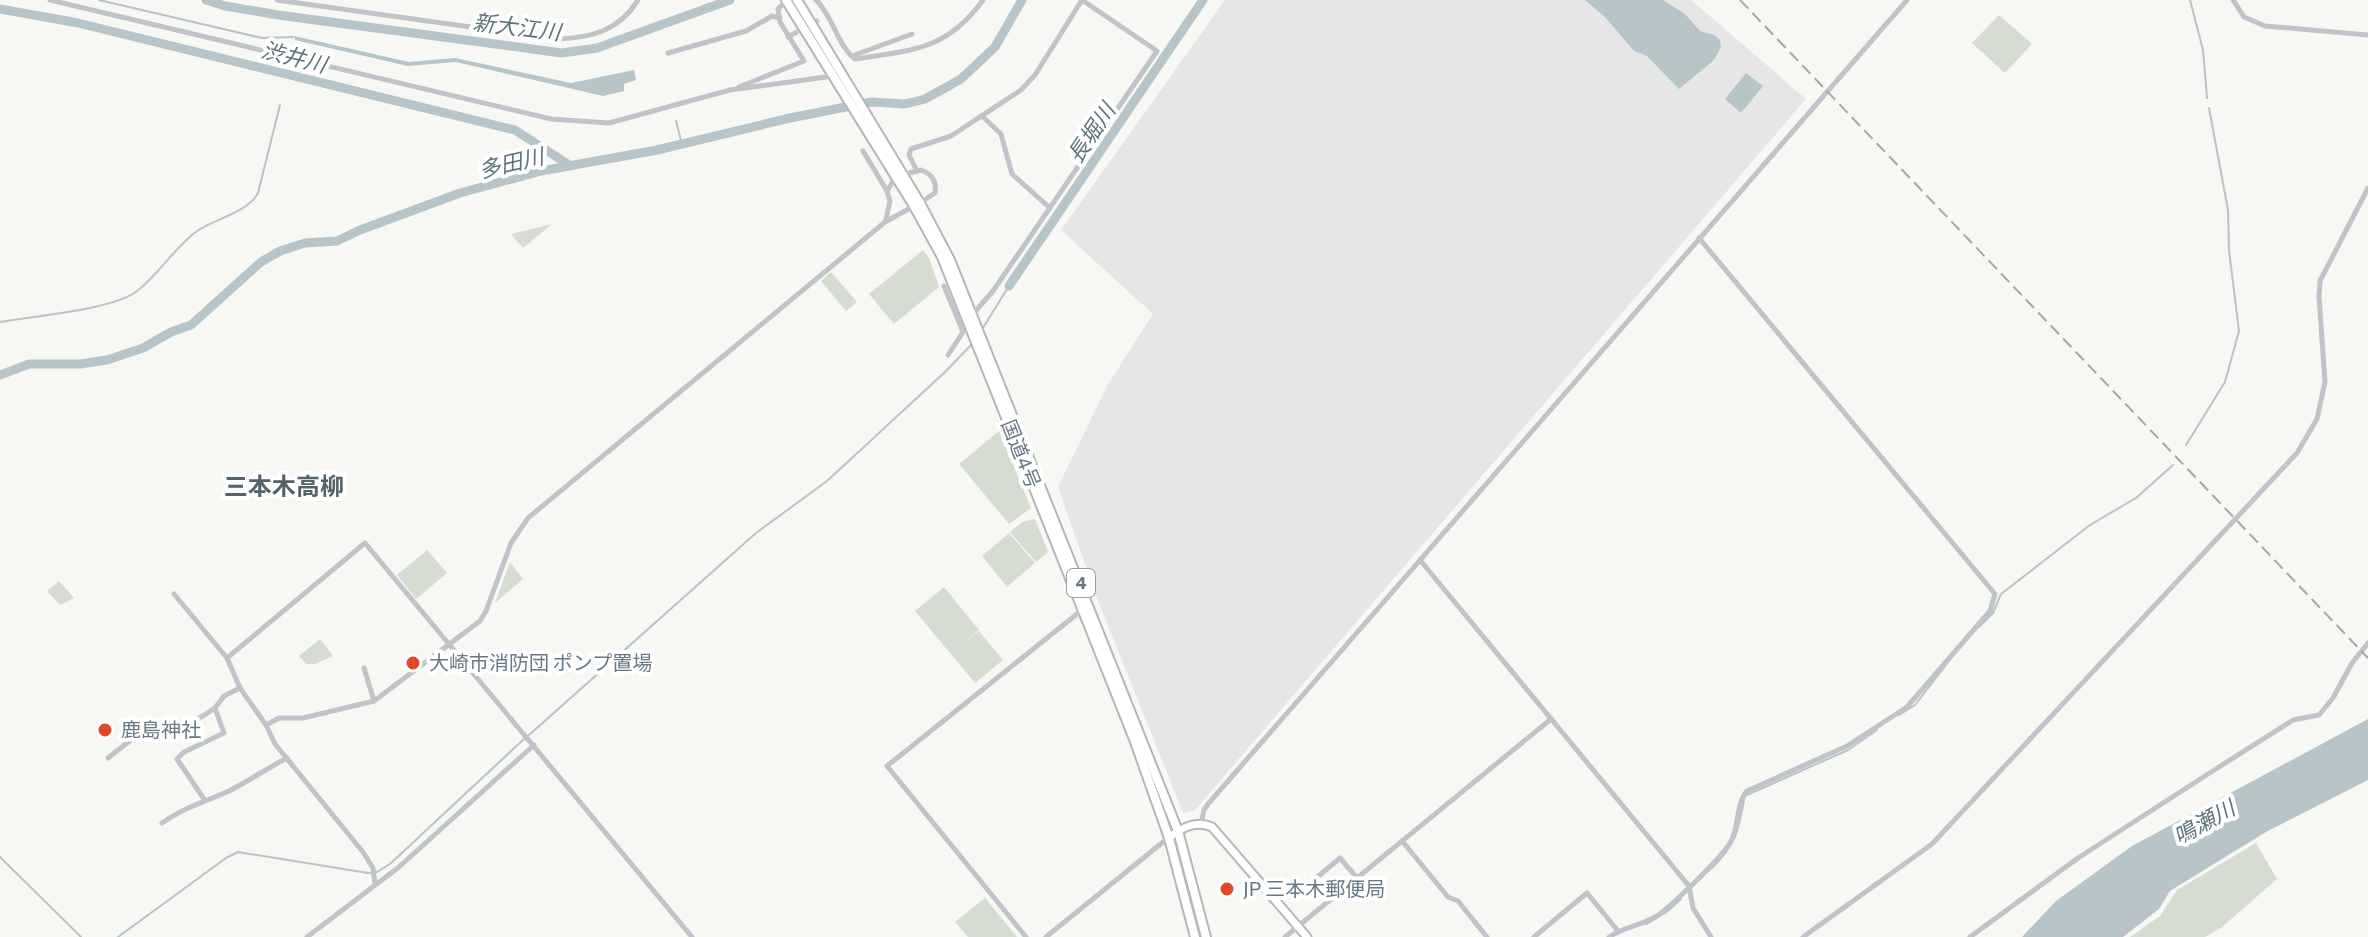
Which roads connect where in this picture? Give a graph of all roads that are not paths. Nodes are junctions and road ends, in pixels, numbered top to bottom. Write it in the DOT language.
graph roads {
  1 [pos="50,0"];
  2 [pos="277,0"];
  3 [pos="638,0"];
  4 [pos="786,0"];
  5 [pos="797,0"];
  6 [pos="816,0"];
  7 [pos="1907,0"];
  8 [pos="2233,0"];
  9 [pos="980,1"];
  10 [pos="828,14"];
  11 [pos="780,18"];
  12 [pos="820,19"];
  13 [pos="795,33"];
  14 [pos="912,34"];
  15 [pos="2368,35"];
  16 [pos="788,37"];
  17 [pos="668,53"];
  18 [pos="851,57"];
  19 [pos="826,77"];
  20 [pos="730,90"];
  21 [pos="846,90"];
  22 [pos="983,117"];
  23 [pos="863,151"];
  24 [pos="917,171"];
  25 [pos="909,173"];
  26 [pos="892,183"];
  27 [pos="2368,189"];
  28 [pos="887,191"];
  29 [pos="917,204"];
  30 [pos="1050,208"];
  31 [pos="885,222"];
  32 [pos="1699,238"];
  33 [pos="944,286"];
  34 [pos="968,319"];
  35 [pos="948,355"];
  36 [pos="1420,560"];
  37 [pos="174,594"];
  38 [pos="1086,608"];
  39 [pos="450,643"];
  40 [pos="2368,643"];
  41 [pos="227,658"];
  42 [pos="364,668"];
  43 [pos="240,688"];
  44 [pos="374,701"];
  45 [pos="215,708"];
  46 [pos="1551,719"];
  47 [pos="266,725"];
  48 [pos="532,743"];
  49 [pos="108,758"];
  50 [pos="287,758"];
  51 [pos="204,799"];
  52 [pos="162,823"];
  53 [pos="1201,824"];
  54 [pos="1178,831"];
  55 [pos="1169,838"];
  56 [pos="1403,842"];
  57 [pos="1358,879"];
  58 [pos="1314,880"];
  59 [pos="375,885"];
  60 [pos="1689,886"];
  61 [pos="1299,927"];
  62 [pos="1618,931"];
  63 [pos="307,937"];
  64 [pos="692,937"];
  65 [pos="1026,937"];
  66 [pos="1046,937"];
  67 [pos="1195,937"];
  68 [pos="1206,937"];
  69 [pos="1285,937"];
  70 [pos="1307,937"];
  71 [pos="1487,937"];
  72 [pos="1534,937"];
  73 [pos="1609,937"];
  74 [pos="1711,937"];
  75 [pos="1803,937"];
  76 [pos="1970,937"];
  1 -- 20 [label="street"];
  2 -- 3 [label="street"];
  4 -- 11 [label="street"];
  4 -- 21 [label="highway, 国道4号 / 4"];
  5 -- 21 [label="highway, 国道4号 / 4"];
  6 -- 10 [label="street"];
  7 -- 32 [label="street"];
  8 -- 15 [label="street"];
  9 -- 18 [label="street"];
  10 -- 12 [label="street"];
  10 -- 18 [label="street"];
  11 -- 16 [label="street"];
  11 -- 17 [label="street"];
  13 -- 16 [label="street"];
  14 -- 18 [label="street"];
  16 -- 20 [label="street"];
  19 -- 20 [label="street"];
  21 -- 29 [label="highway, 国道4号 / 4"];
  22 -- 24 [label="street"];
  22 -- 30 [label="street"];
  22 -- 30 [label="street"];
  23 -- 28 [label="street"];
  24 -- 25 [label="street"];
  24 -- 29 [label="street"];
  26 -- 28 [label="street"];
  27 -- 75 [label="street"];
  28 -- 31 [label="street"];
  29 -- 31 [label="street"];
  29 -- 34 [label="highway, 国道4号 / 4"];
  30 -- 34 [label="street"];
  31 -- 39 [label="street"];
  32 -- 36 [label="street"];
  32 -- 60 [label="street"];
  33 -- 34 [label="street"];
  34 -- 35 [label="street"];
  34 -- 38 [label="highway, 国道4号 / 4"];
  36 -- 46 [label="street"];
  36 -- 53 [label="street"];
  37 -- 41 [label="street"];
  38 -- 54 [label="highway, 国道4号 / 4"];
  38 -- 55 [label="highway, 国道4号 / 4"];
  38 -- 65 [label="street"];
  39 -- 41 [label="street"];
  39 -- 44 [label="street"];
  39 -- 48 [label="street"];
  40 -- 76 [label="street"];
  41 -- 43 [label="street"];
  42 -- 44 [label="street"];
  43 -- 45 [label="street"];
  43 -- 47 [label="street"];
  44 -- 47 [label="street"];
  45 -- 49 [label="street"];
  45 -- 51 [label="street"];
  46 -- 56 [label="street"];
  46 -- 60 [label="street"];
  47 -- 50 [label="street"];
  48 -- 59 [label="street"];
  48 -- 64 [label="street"];
  50 -- 51 [label="street"];
  50 -- 59 [label="street"];
  51 -- 52 [label="street"];
  53 -- 54 [label="main road"];
  53 -- 61 [label="main road"];
  54 -- 55 [label="main road"];
  54 -- 68 [label="highway, 国道4号 / 4"];
  55 -- 66 [label="street"];
  55 -- 67 [label="highway, 国道4号 / 4"];
  56 -- 57 [label="street"];
  56 -- 71 [label="street"];
  57 -- 58 [label="street"];
  57 -- 61 [label="street"];
  59 -- 63 [label="street"];
  60 -- 62 [label="street"];
  60 -- 74 [label="street"];
  61 -- 69 [label="street"];
  61 -- 70 [label="main road"];
  62 -- 72 [label="street"];
  62 -- 73 [label="street"];
}
